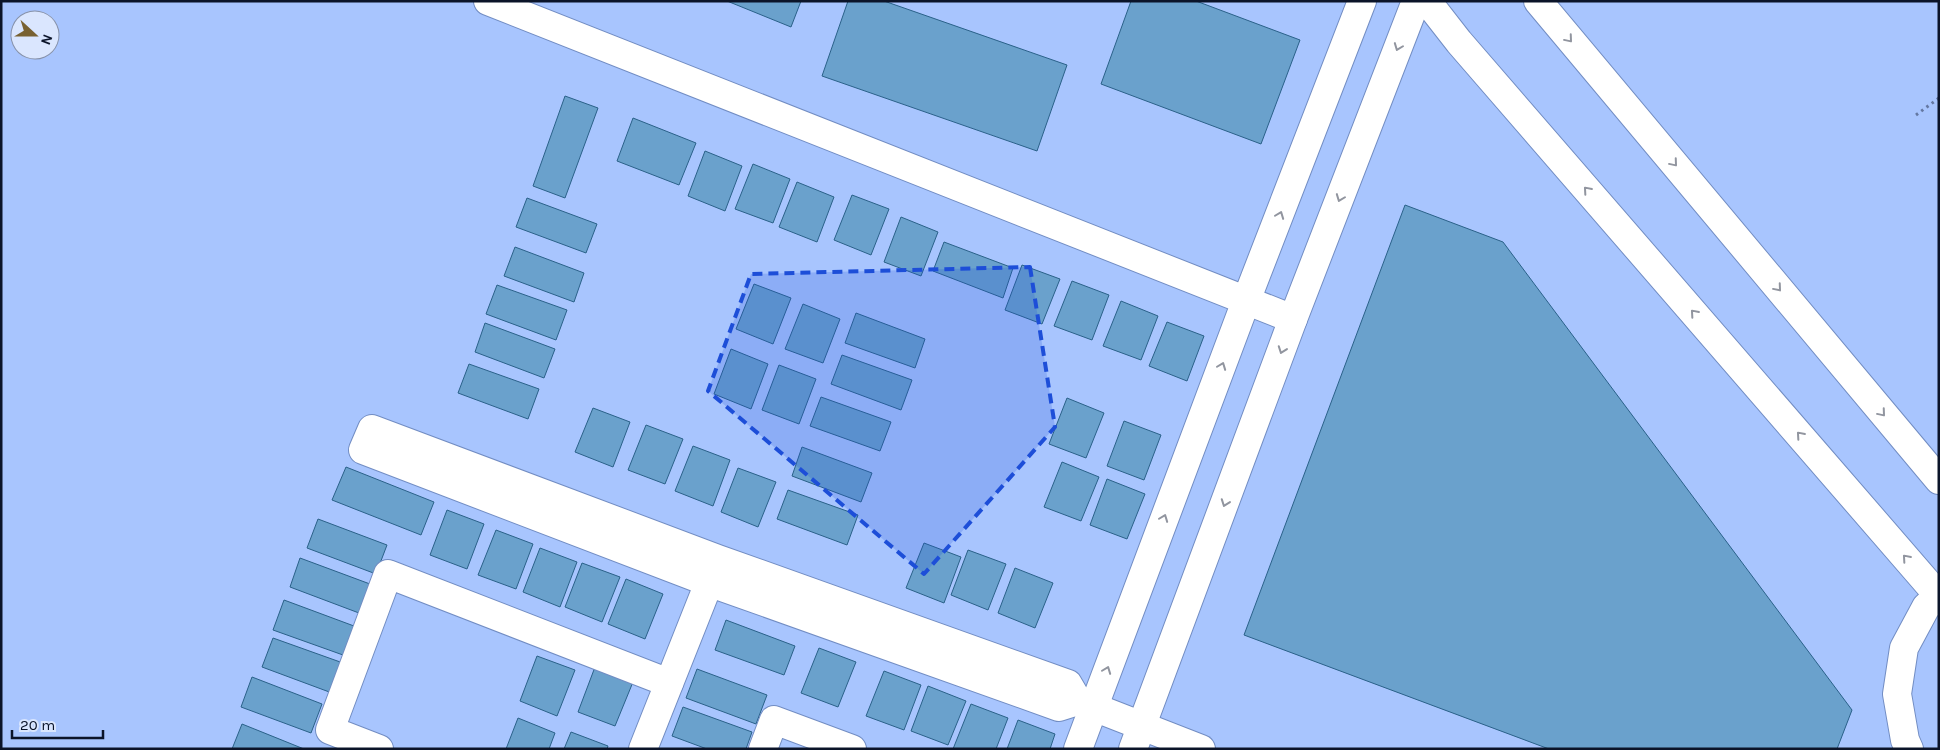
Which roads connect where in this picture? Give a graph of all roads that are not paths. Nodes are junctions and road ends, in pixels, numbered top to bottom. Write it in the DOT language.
graph roads {
  1 [pos="488,1"];
  2 [pos="1362,1"];
  3 [pos="1416,1"];
  4 [pos="1427,1"];
  5 [pos="1538,1"];
  6 [pos="1246,301"];
  7 [pos="1293,320"];
  8 [pos="1939,480"];
  9 [pos="713,571"];
  10 [pos="1939,595"];
  11 [pos="669,683"];
  12 [pos="1086,704"];
  13 [pos="1137,738"];
  14 [pos="379,749"];
  15 [pos="643,749"];
  16 [pos="763,749"];
  17 [pos="852,749"];
  18 [pos="1078,749"];
  19 [pos="1201,749"];
  20 [pos="1909,749"];
  1 -- 6 [label="street"];
  6 -- 2 [label="street, one-way"];
  3 -- 7 [label="street, one-way"];
  10 -- 4 [label="street, one-way"];
  5 -- 8 [label="street, one-way"];
  6 -- 7 [label="street"];
  12 -- 6 [label="street, one-way"];
  7 -- 13 [label="street, one-way"];
  9 -- 9 [label="street"];
  9 -- 11 [label="street"];
  9 -- 12 [label="street"];
  10 -- 20 [label="street"];
  11 -- 14 [label="street"];
  11 -- 15 [label="street"];
  12 -- 13 [label="street"];
  12 -- 18 [label="street"];
  13 -- 19 [label="street"];
  16 -- 17 [label="street"];
}
